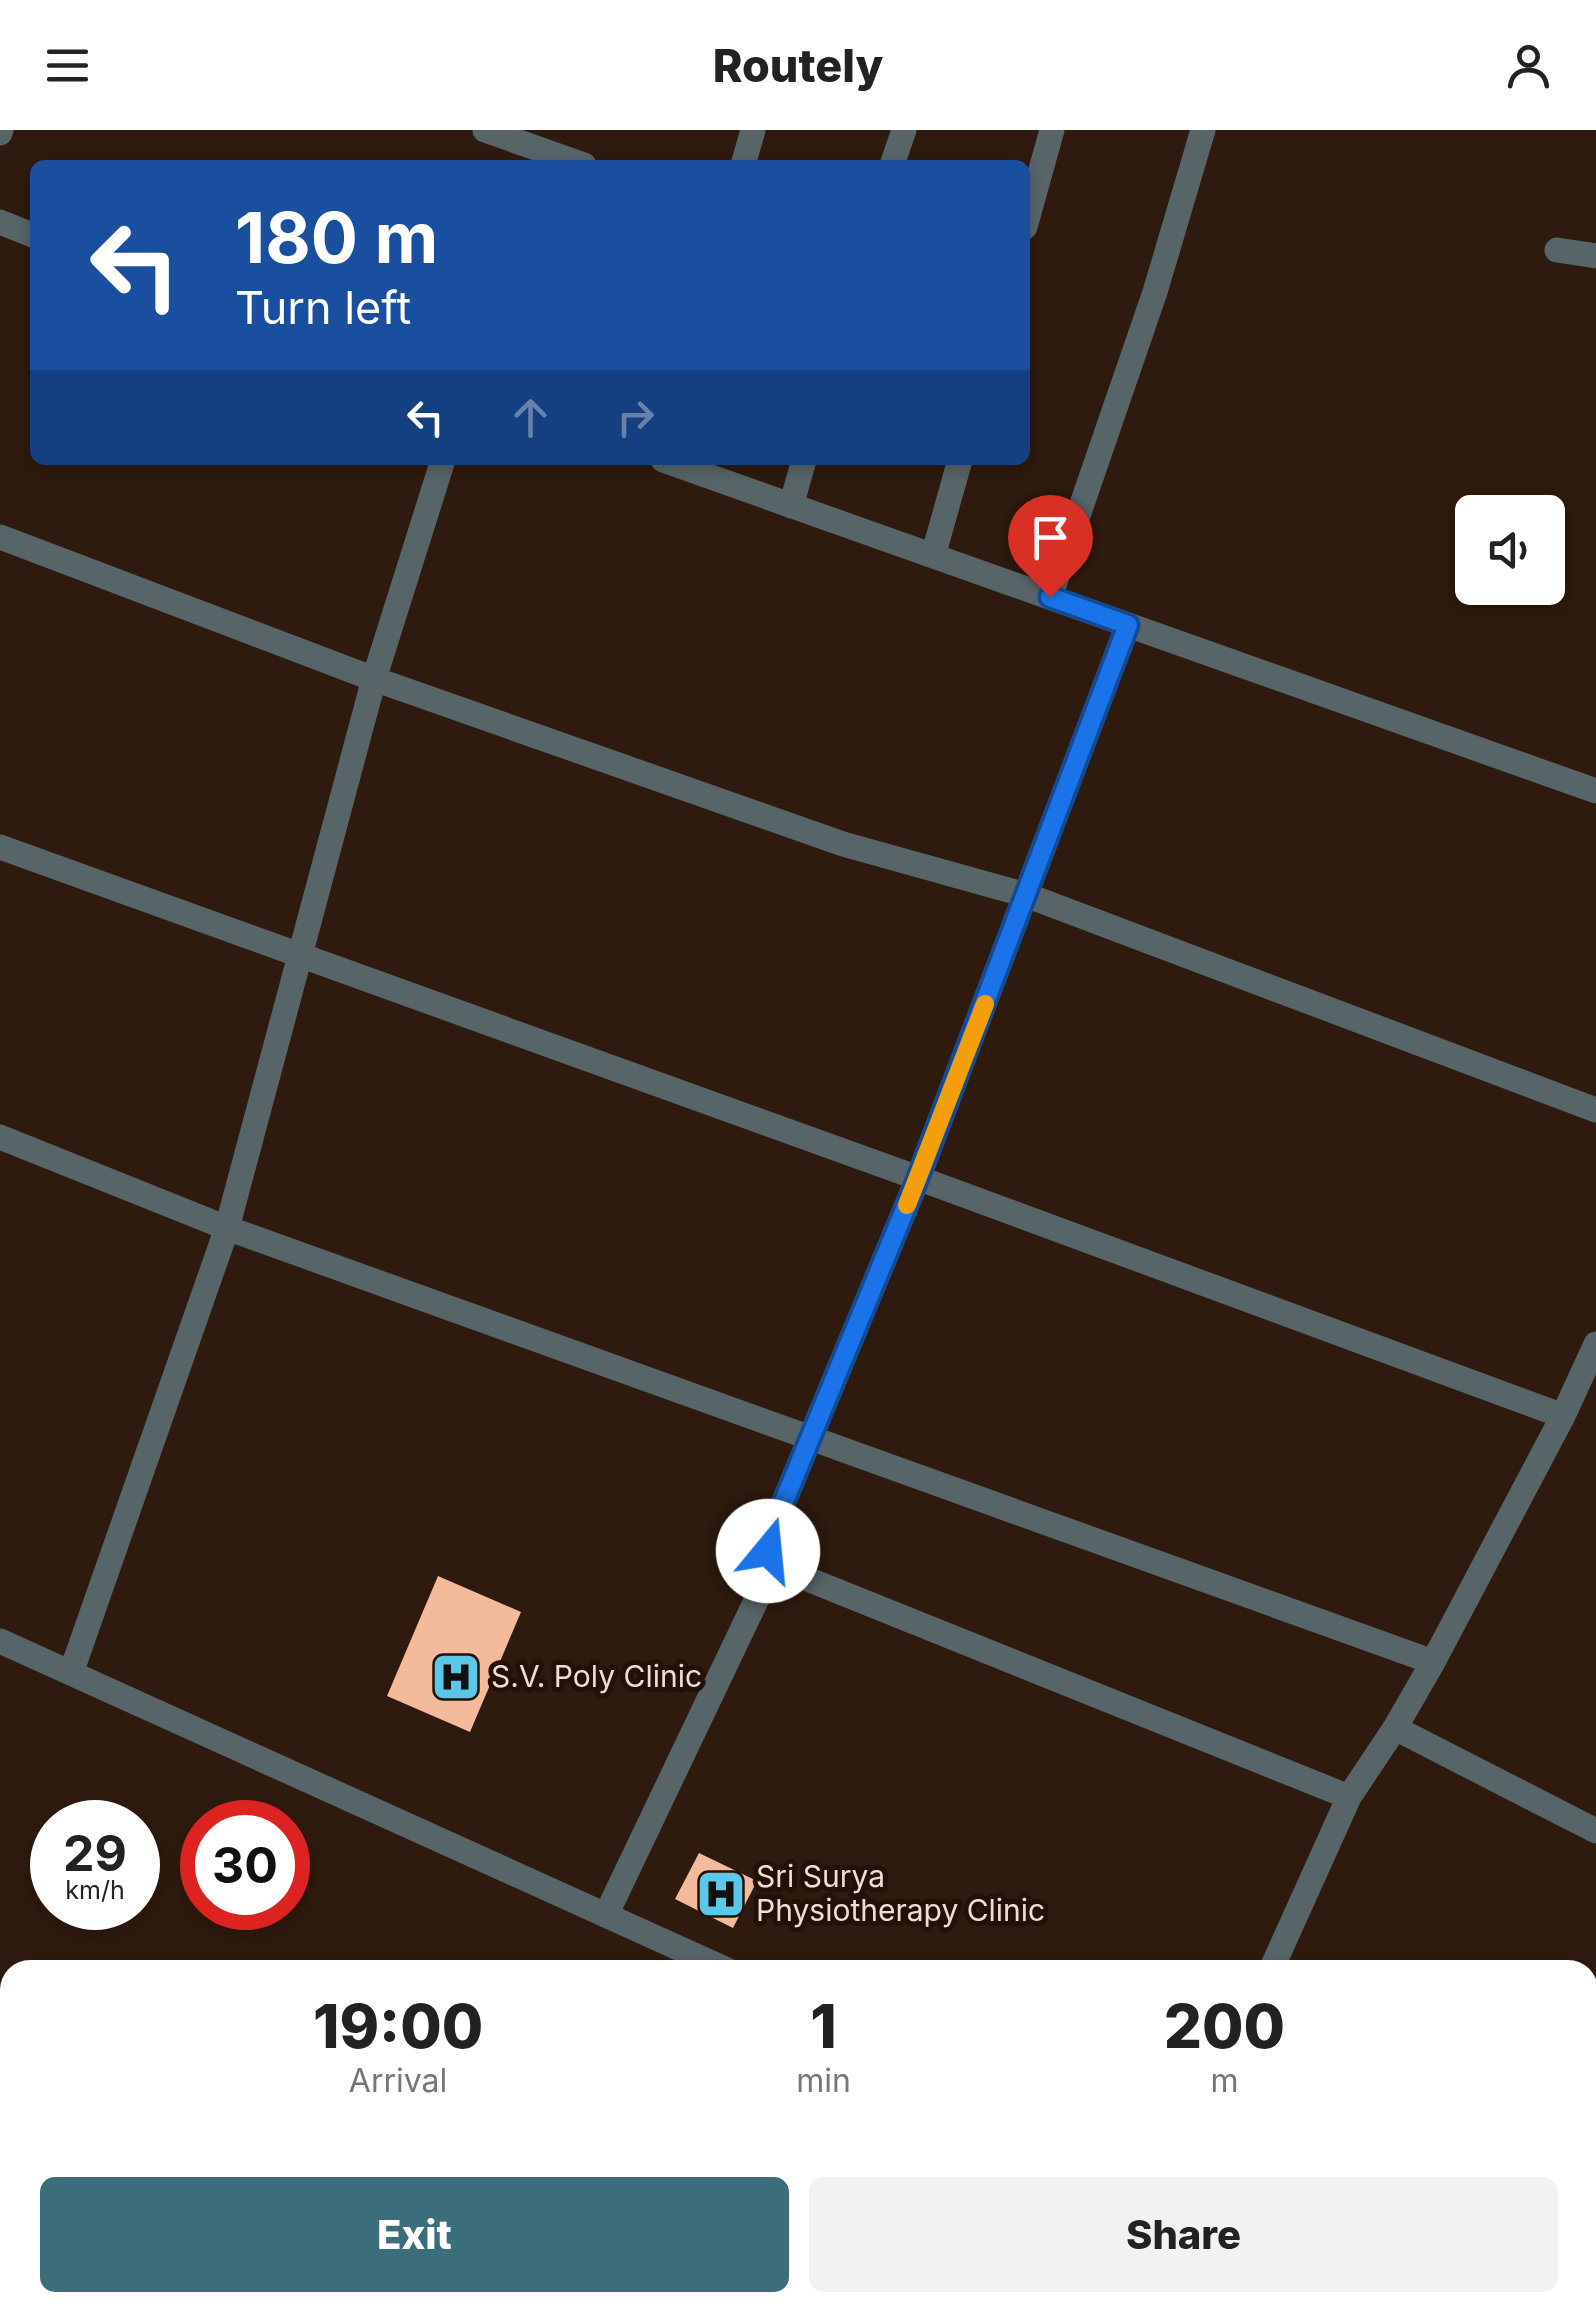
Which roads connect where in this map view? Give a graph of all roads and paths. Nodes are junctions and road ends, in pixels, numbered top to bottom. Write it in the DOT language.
graph roads {
  1 [pos="485,130"];
  2 [pos="754,130"];
  3 [pos="904,130"];
  4 [pos="1052,130"];
  5 [pos="1203,130"];
  6 [pos="570,160"];
  7 [pos="745,160"];
  8 [pos="894,160"];
  9 [pos="1030,209"];
  10 [pos="0,222"];
  11 [pos="30,234"];
  12 [pos="1557,250"];
  13 [pos="1596,256"];
  14 [pos="440,465"];
  15 [pos="677,465"];
  16 [pos="803,465"];
  17 [pos="959,465"];
  18 [pos="792,506"];
  19 [pos="0,537"];
  20 [pos="933,556"];
  21 [pos="1050,597"];
  22 [pos="1128,625"];
  23 [pos="374,679"];
  24 [pos="1596,791"];
  25 [pos="0,847"];
  26 [pos="1026,896"];
  27 [pos="299,956"];
  28 [pos="1596,1110"];
  29 [pos="0,1138"];
  30 [pos="918,1178"];
  31 [pos="227,1228"];
  32 [pos="1596,1344"];
  33 [pos="1562,1416"];
  34 [pos="812,1436"];
  35 [pos="774,1563"];
  36 [pos="0,1641"];
  37 [pos="1434,1662"];
  38 [pos="71,1673"];
  39 [pos="1396,1728"];
  40 [pos="1349,1797"];
  41 [pos="1596,1831"];
  42 [pos="606,1915"];
  43 [pos="699,1960"];
  44 [pos="1275,1960"];
  1 -- 6 [label="street"];
  2 -- 7 [label="street"];
  3 -- 8 [label="street"];
  4 -- 9 [label="street"];
  5 -- 21 [label="street"];
  10 -- 11 [label="street"];
  12 -- 13 [label="street"];
  14 -- 23 [label="street"];
  15 -- 18 [label="street"];
  16 -- 18 [label="street"];
  17 -- 20 [label="street"];
  18 -- 20 [label="street"];
  19 -- 23 [label="street"];
  20 -- 21 [label="street"];
  21 -- 22 [label="street"];
  22 -- 24 [label="street"];
  22 -- 26 [label="street"];
  23 -- 26 [label="street"];
  23 -- 27 [label="street"];
  25 -- 27 [label="street"];
  26 -- 28 [label="street"];
  26 -- 30 [label="street"];
  27 -- 30 [label="street"];
  27 -- 31 [label="street"];
  29 -- 31 [label="street"];
  30 -- 33 [label="street"];
  30 -- 34 [label="street"];
  31 -- 34 [label="street"];
  31 -- 38 [label="street"];
  32 -- 33 [label="street"];
  33 -- 37 [label="street"];
  34 -- 35 [label="street"];
  34 -- 37 [label="street"];
  35 -- 40 [label="street"];
  35 -- 42 [label="street"];
  36 -- 38 [label="street"];
  37 -- 39 [label="street"];
  38 -- 42 [label="street"];
  39 -- 40 [label="street"];
  39 -- 41 [label="street"];
  40 -- 44 [label="street"];
  42 -- 43 [label="street"];
}
